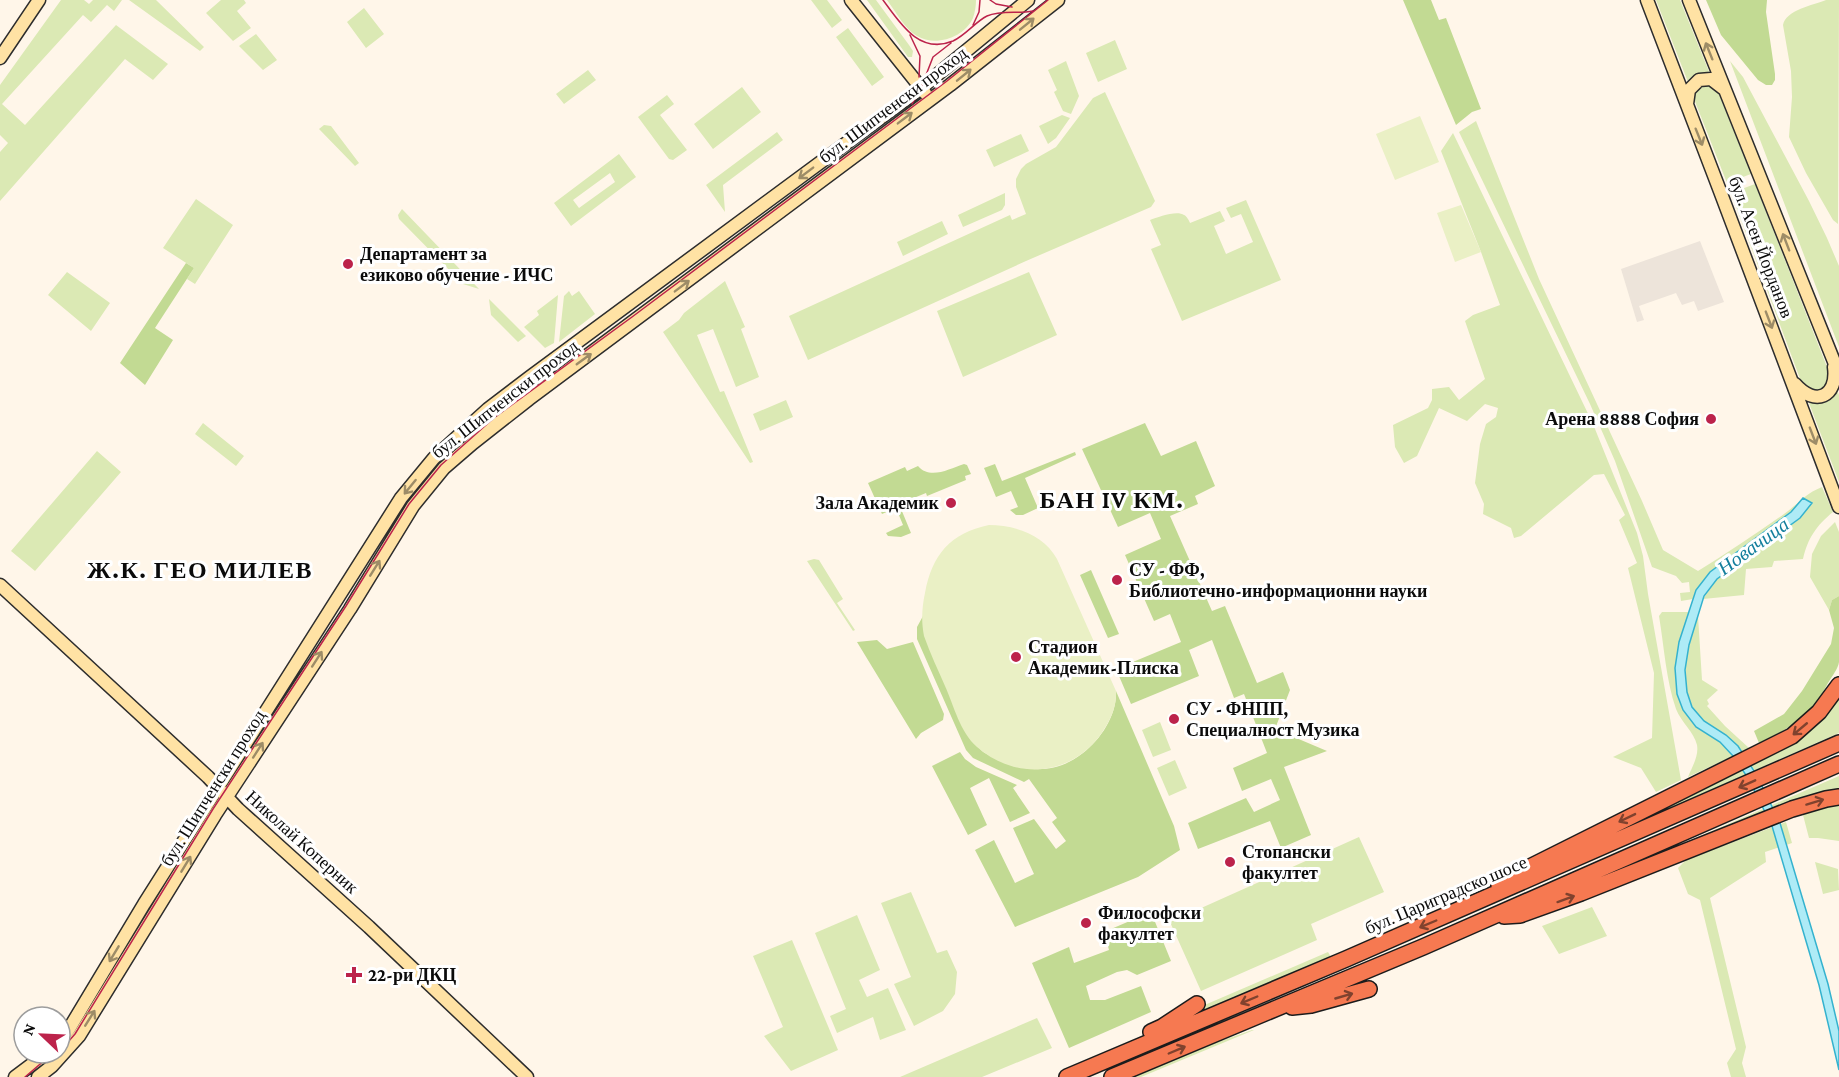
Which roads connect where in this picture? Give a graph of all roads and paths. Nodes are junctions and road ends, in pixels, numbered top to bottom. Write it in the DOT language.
graph roads {
  1 [pos="39,0"];
  2 [pos="851,0"];
  3 [pos="1028,0"];
  4 [pos="1058,0"];
  5 [pos="1647,0"];
  6 [pos="1689,0"];
  7 [pos="0,58"];
  8 [pos="921,88"];
  9 [pos="1725,89"];
  10 [pos="930,100"];
  11 [pos="1687,105"];
  12 [pos="1836,369"];
  13 [pos="1792,381"];
  14 [pos="1839,507"];
  15 [pos="0,585"];
  16 [pos="1839,685"];
  17 [pos="1839,743"];
  18 [pos="1839,764"];
  19 [pos="222,793"];
  20 [pos="1839,797"];
  21 [pos="1482,900"];
  22 [pos="1490,918"];
  23 [pos="1369,988"];
  24 [pos="1197,1004"];
  25 [pos="1277,1008"];
  26 [pos="72,1024"];
  27 [pos="32,1065"];
  28 [pos="15,1077"];
  29 [pos="38,1077"];
  30 [pos="527,1077"];
  31 [pos="1065,1077"];
  32 [pos="1112,1077"];
  1 -- 7 [label="main road"];
  2 -- 8 [label="main road"];
  3 -- 8 [label="main road, бул. Шипченски проход"];
  10 -- 4 [label="main road, бул. Шипченски проход, one-way"];
  5 -- 11 [label="main road, бул. Асен Йорданов"];
  9 -- 6 [label="main road, бул. Асен Йорданов, one-way"];
  8 -- 10 [label="main road"];
  8 -- 19 [label="main road, бул. Шипченски проход, one-way"];
  9 -- 11 [label="main road"];
  12 -- 9 [label="main road, бул. Асен Йорданов, one-way"];
  19 -- 10 [label="main road, бул. Шипченски проход, one-way"];
  11 -- 13 [label="main road, бул. Асен Йорданов, one-way"];
  12 -- 13 [label="main road"];
  13 -- 14 [label="main road, бул. Асен Йорданов, one-way"];
  15 -- 19 [label="main road, Николай Коперник"];
  16 -- 21 [label="highway, one-way"];
  17 -- 21 [label="highway, бул. Цариградско шосе, one-way"];
  18 -- 22 [label="highway, бул. Цариградско шосе"];
  19 -- 26 [label="main road, бул. Шипченски проход, one-way"];
  29 -- 19 [label="main road, бул. Шипченски проход, one-way"];
  19 -- 30 [label="main road, Николай Коперник"];
  22 -- 20 [label="highway, one-way"];
  21 -- 31 [label="highway, бул. Цариградско шосе, one-way"];
  22 -- 25 [label="highway, бул. Цариградско шосе"];
  25 -- 23 [label="highway, one-way"];
  24 -- 31 [label="highway"];
  32 -- 25 [label="highway, бул. Цариградско шосе, one-way"];
  27 -- 28 [label="main road"];
}
